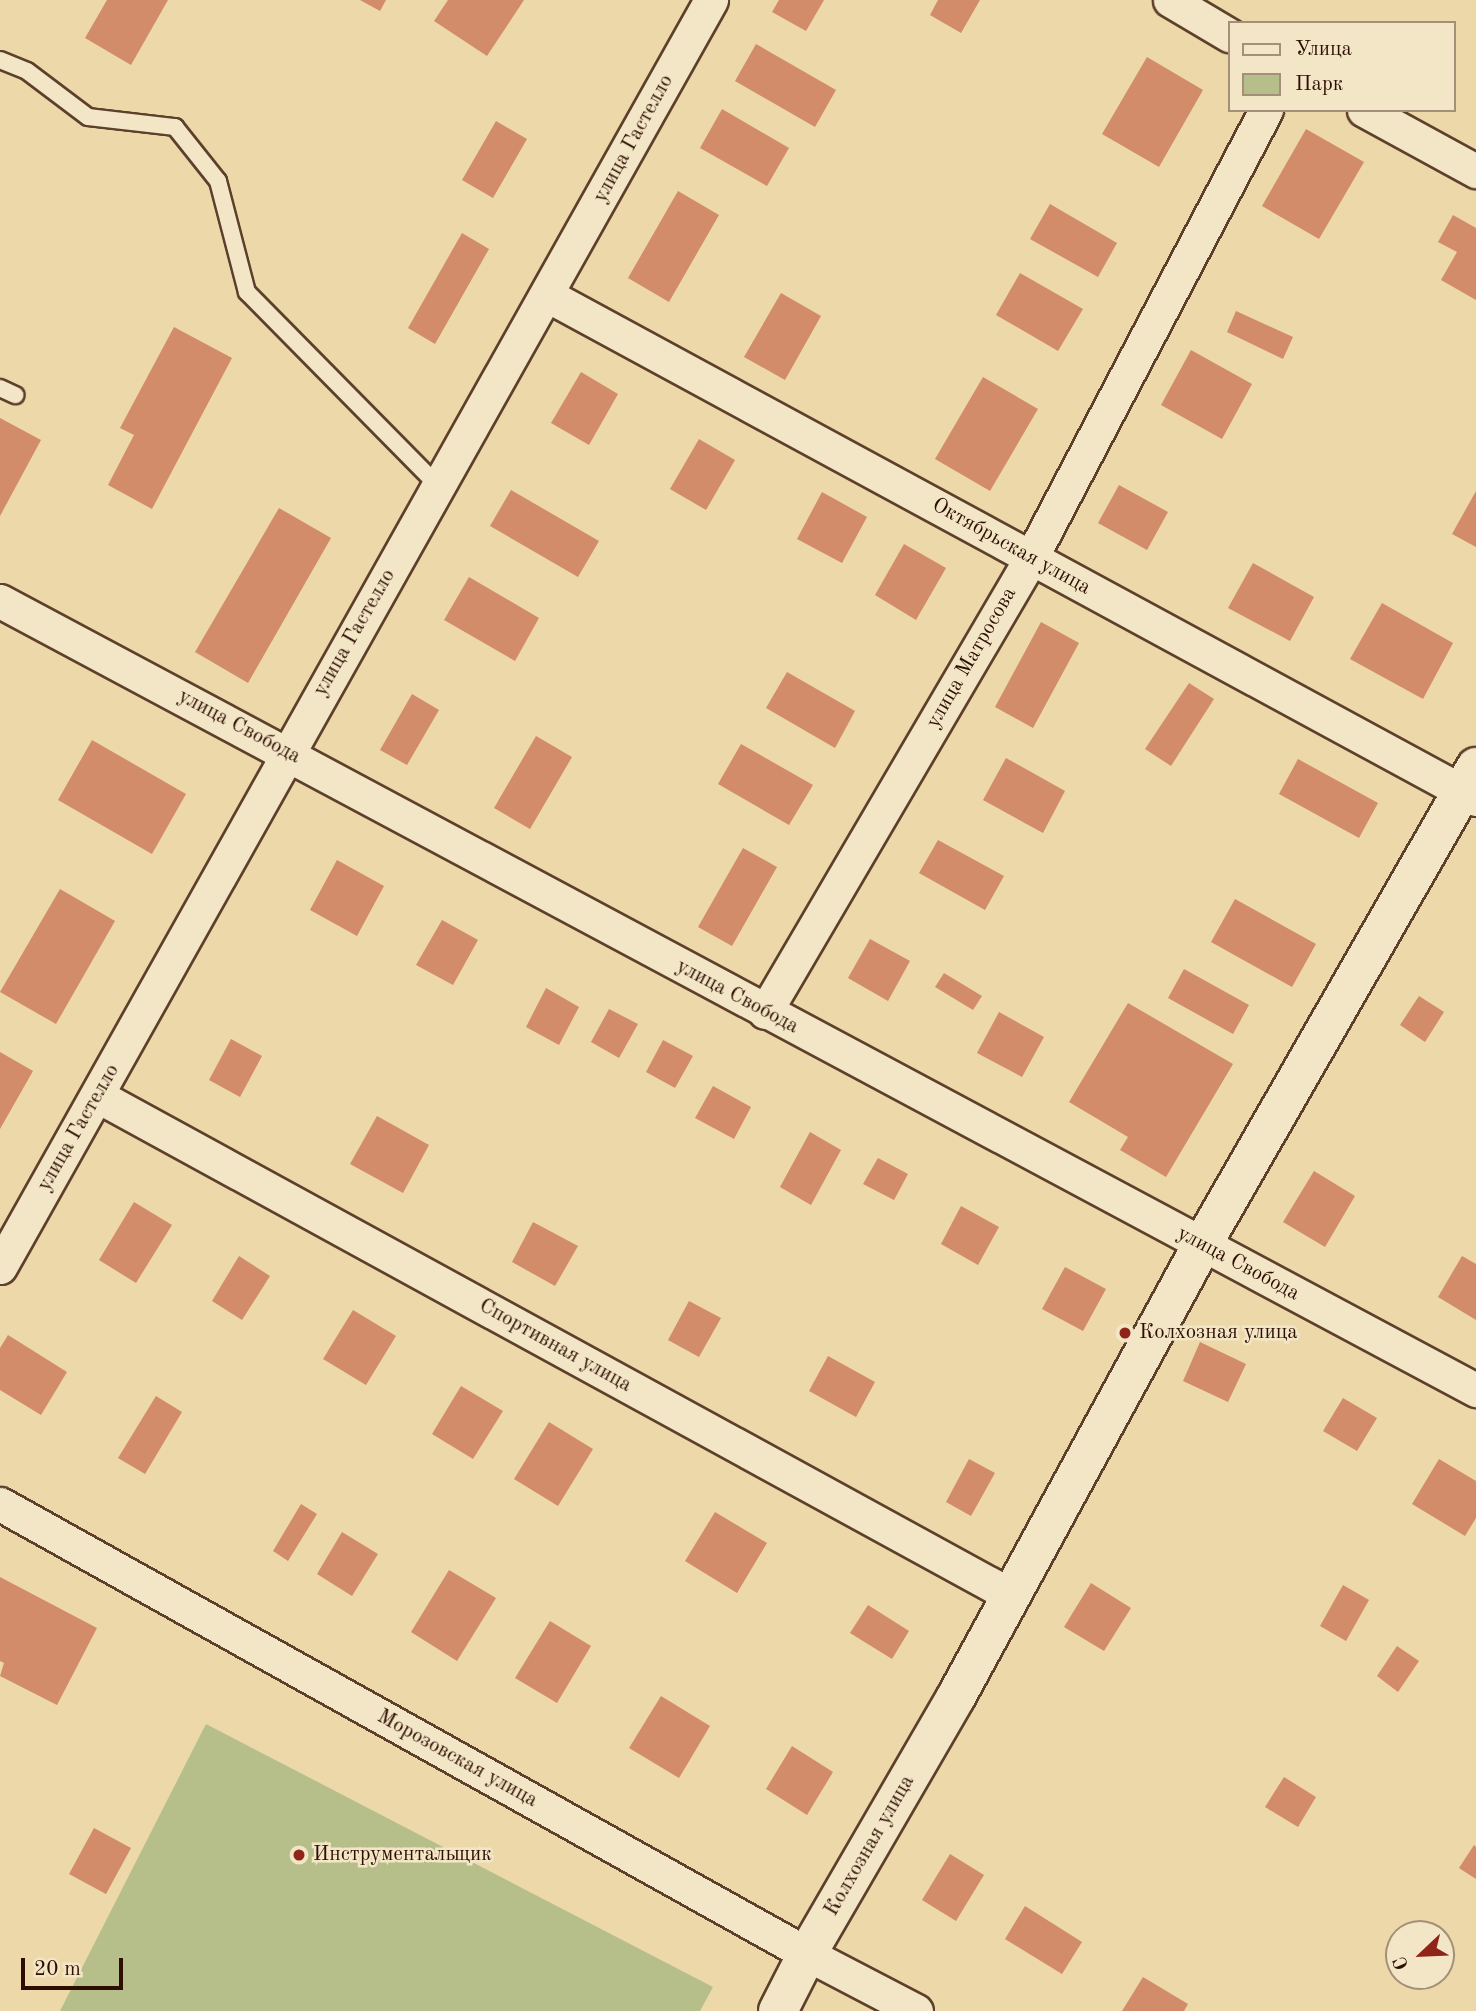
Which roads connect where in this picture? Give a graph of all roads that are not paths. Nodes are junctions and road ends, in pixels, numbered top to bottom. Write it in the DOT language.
graph roads {
  1 [pos="711,0"];
  2 [pos="1170,0"];
  3 [pos="1228,33"];
  4 [pos="0,60"];
  5 [pos="1265,112"];
  6 [pos="1368,112"];
  7 [pos="1476,171"];
  8 [pos="547,295"];
  9 [pos="0,388"];
  10 [pos="15,396"];
  11 [pos="438,486"];
  12 [pos="1031,558"];
  13 [pos="0,601"];
  14 [pos="287,753"];
  15 [pos="1471,786"];
  16 [pos="765,1012"];
  17 [pos="98,1096"];
  18 [pos="1202,1245"];
  19 [pos="0,1266"];
  20 [pos="1476,1390"];
  21 [pos="0,1504"];
  22 [pos="1012,1596"];
  23 [pos="807,1954"];
  24 [pos="778,2011"];
  25 [pos="916,2011"];
  1 -- 8 [label="street, улица Гастелло"];
  2 -- 3 [label="street"];
  4 -- 11 [label="lane"];
  5 -- 12 [label="street, улица Матросова"];
  6 -- 7 [label="street"];
  8 -- 11 [label="street, улица Гастелло"];
  8 -- 12 [label="street, Октябрьская улица"];
  9 -- 10 [label="lane"];
  11 -- 14 [label="street, улица Гастелло"];
  12 -- 15 [label="street, Октябрьская улица"];
  12 -- 16 [label="street, улица Матросова"];
  13 -- 14 [label="street, улица Свобода"];
  14 -- 16 [label="street, улица Свобода"];
  14 -- 17 [label="street, улица Гастелло"];
  15 -- 18 [label="main road, Колхозная улица"];
  16 -- 18 [label="street, улица Свобода"];
  17 -- 19 [label="street, улица Гастелло"];
  17 -- 22 [label="street, Спортивная улица"];
  18 -- 20 [label="street, улица Свобода"];
  18 -- 22 [label="main road, Колхозная улица"];
  21 -- 23 [label="street, Морозовская улица"];
  22 -- 23 [label="main road, Колхозная улица"];
  23 -- 24 [label="main road, Колхозная улица"];
  23 -- 25 [label="street, Морозовская улица"];
}
